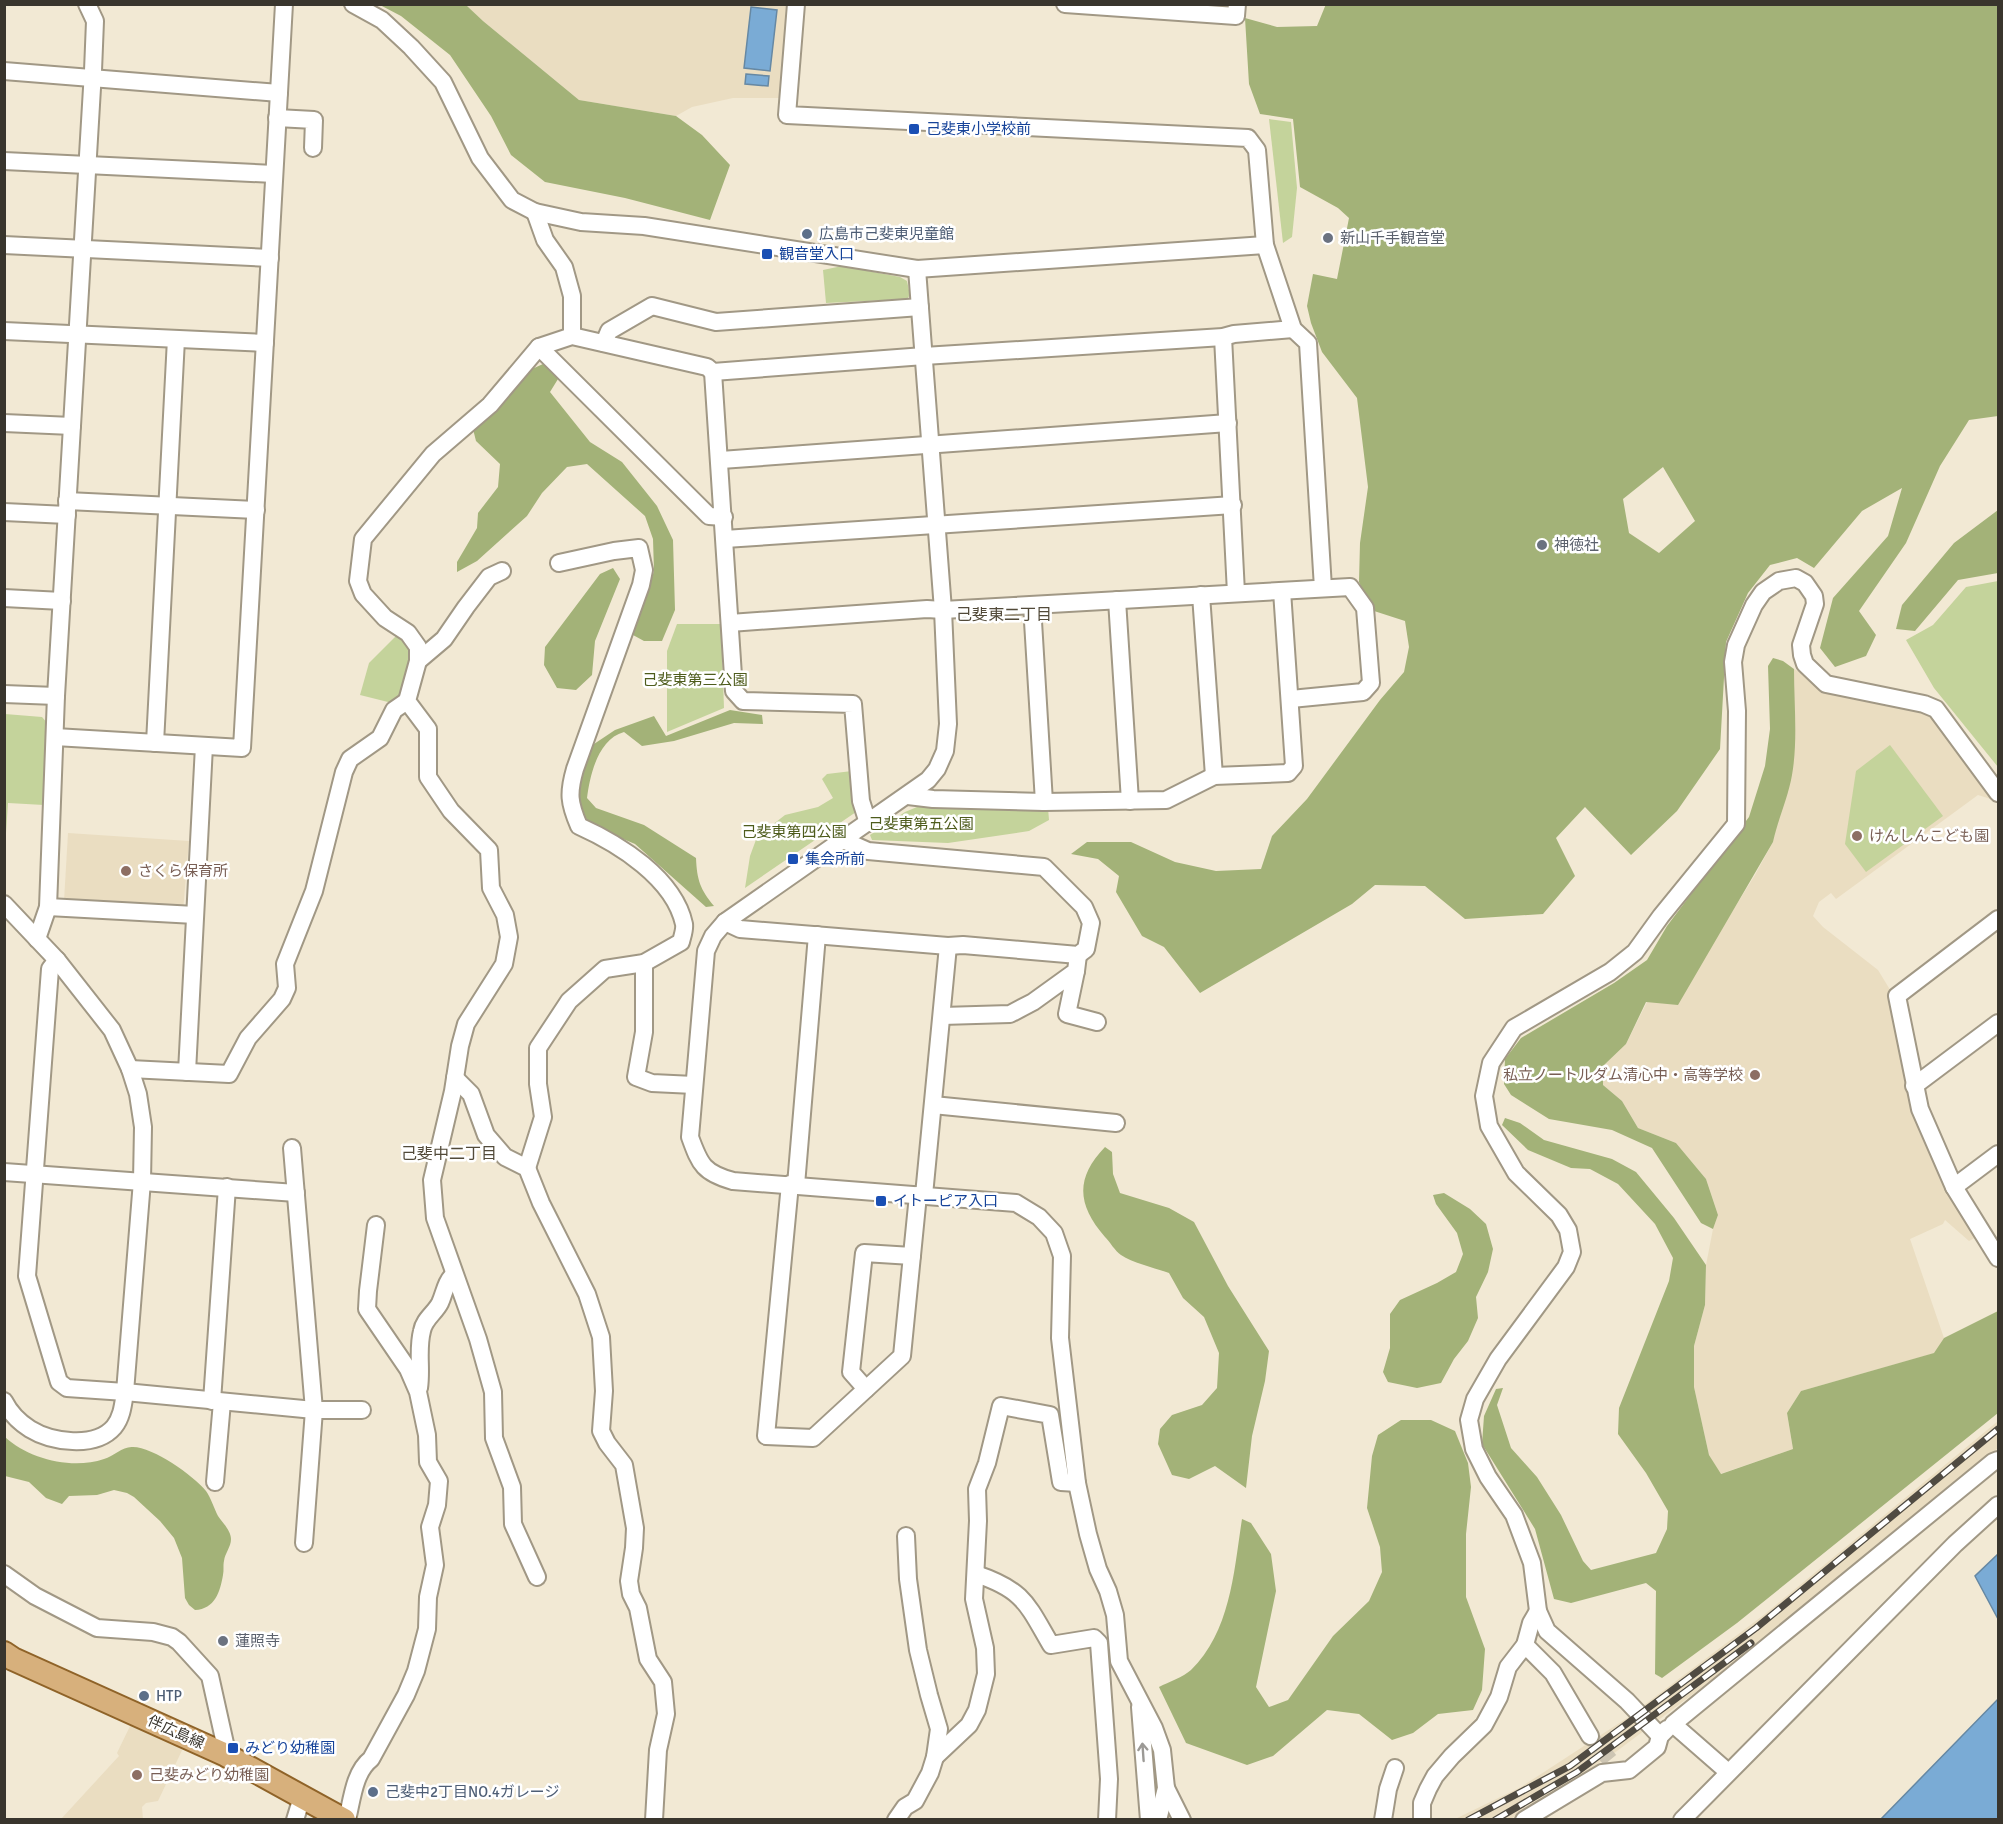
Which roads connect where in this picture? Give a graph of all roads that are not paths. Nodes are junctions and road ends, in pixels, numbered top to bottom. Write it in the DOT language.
graph roads {
  1 [pos="87,4"];
  2 [pos="284,4"];
  3 [pos="353,4"];
  4 [pos="796,4"];
  5 [pos="1065,4"];
  6 [pos="1237,4"];
  7 [pos="4,71"];
  8 [pos="93,79"];
  9 [pos="279,93"];
  10 [pos="277,118"];
  11 [pos="313,148"];
  12 [pos="4,161"];
  13 [pos="87,165"];
  14 [pos="274,174"];
  15 [pos="535,213"];
  16 [pos="4,245"];
  17 [pos="1265,245"];
  18 [pos="82,250"];
  19 [pos="270,258"];
  20 [pos="917,269"];
  21 [pos="920,307"];
  22 [pos="1293,329"];
  23 [pos="4,331"];
  24 [pos="77,335"];
  25 [pos="572,336"];
  26 [pos="1223,337"];
  27 [pos="176,339"];
  28 [pos="265,343"];
  29 [pos="604,343"];
  30 [pos="539,346"];
  31 [pos="924,356"];
  32 [pos="713,372"];
  33 [pos="4,423"];
  34 [pos="1228,423"];
  35 [pos="72,426"];
  36 [pos="930,444"];
  37 [pos="721,460"];
  38 [pos="169,506"];
  39 [pos="1233,506"];
  40 [pos="67,508"];
  41 [pos="256,510"];
  42 [pos="4,512"];
  43 [pos="724,517"];
  44 [pos="936,526"];
  45 [pos="725,539"];
  46 [pos="559,563"];
  47 [pos="502,572"];
  48 [pos="1323,588"];
  49 [pos="1282,591"];
  50 [pos="1236,593"];
  51 [pos="1201,595"];
  52 [pos="4,598"];
  53 [pos="1117,600"];
  54 [pos="62,601"];
  55 [pos="1032,605"];
  56 [pos="943,610"];
  57 [pos="730,623"];
  58 [pos="418,661"];
  59 [pos="4,694"];
  60 [pos="56,696"];
  61 [pos="1291,699"];
  62 [pos="407,701"];
  63 [pos="56,737"];
  64 [pos="155,743"];
  65 [pos="204,746"];
  66 [pos="1214,776"];
  67 [pos="1998,793"];
  68 [pos="908,796"];
  69 [pos="1130,801"];
  70 [pos="1044,802"];
  71 [pos="868,823"];
  72 [pos="843,840"];
  73 [pos="4,904"];
  74 [pos="48,907"];
  75 [pos="195,915"];
  76 [pos="1998,919"];
  77 [pos="725,922"];
  78 [pos="817,935"];
  79 [pos="37,939"];
  80 [pos="948,946"];
  81 [pos="57,960"];
  82 [pos="644,963"];
  83 [pos="1077,963"];
  84 [pos="942,1016"];
  85 [pos="1097,1022"];
  86 [pos="1998,1023"];
  87 [pos="130,1069"];
  88 [pos="188,1072"];
  89 [pos="455,1078"];
  90 [pos="694,1084"];
  91 [pos="1914,1086"];
  92 [pos="933,1105"];
  93 [pos="1116,1123"];
  94 [pos="292,1148"];
  95 [pos="1998,1154"];
  96 [pos="527,1168"];
  97 [pos="4,1172"];
  98 [pos="34,1174"];
  99 [pos="142,1181"];
  100 [pos="793,1184"];
  101 [pos="227,1187"];
  102 [pos="1954,1187"];
  103 [pos="296,1192"];
  104 [pos="921,1195"];
  105 [pos="376,1225"];
  106 [pos="912,1256"];
  107 [pos="1998,1258"];
  108 [pos="454,1274"];
  109 [pos="866,1389"];
  110 [pos="124,1392"];
  111 [pos="418,1392"];
  112 [pos="4,1401"];
  113 [pos="217,1402"];
  114 [pos="314,1410"];
  115 [pos="362,1410"];
  116 [pos="1998,1460"];
  117 [pos="215,1482"];
  118 [pos="1077,1483"];
  119 [pos="1998,1504"];
  120 [pos="906,1536"];
  121 [pos="304,1543"];
  122 [pos="4,1574"];
  123 [pos="976,1574"];
  124 [pos="537,1577"];
  125 [pos="1538,1611"];
  126 [pos="1525,1645"];
  127 [pos="4,1653"];
  128 [pos="1139,1698"];
  129 [pos="1673,1724"];
  130 [pos="1590,1736"];
  131 [pos="1660,1736"];
  132 [pos="226,1755"];
  133 [pos="935,1757"];
  134 [pos="1395,1768"];
  135 [pos="1728,1772"];
  136 [pos="1166,1788"];
  137 [pos="302,1797"];
  138 [pos="1151,1815"];
  139 [pos="295,1820"];
  140 [pos="346,1820"];
  141 [pos="654,1820"];
  142 [pos="896,1820"];
  143 [pos="1107,1820"];
  144 [pos="1182,1820"];
  145 [pos="1383,1820"];
  146 [pos="1422,1820"];
  147 [pos="1524,1820"];
  148 [pos="1682,1820"];
  1 -- 8 [label="street"];
  2 -- 9 [label="street"];
  3 -- 15 [label="street"];
  4 -- 17 [label="street"];
  5 -- 6 [label="street"];
  7 -- 8 [label="street"];
  8 -- 9 [label="street"];
  8 -- 13 [label="street"];
  9 -- 10 [label="street"];
  10 -- 11 [label="street"];
  10 -- 14 [label="street"];
  12 -- 13 [label="street"];
  13 -- 14 [label="street"];
  13 -- 18 [label="street"];
  14 -- 19 [label="street"];
  15 -- 20 [label="street"];
  15 -- 25 [label="street"];
  16 -- 18 [label="street"];
  17 -- 20 [label="street"];
  17 -- 22 [label="street"];
  18 -- 19 [label="street"];
  18 -- 24 [label="street"];
  19 -- 28 [label="street"];
  20 -- 21 [label="street"];
  21 -- 29 [label="street"];
  21 -- 31 [label="street"];
  22 -- 26 [label="street"];
  22 -- 48 [label="street"];
  23 -- 24 [label="street"];
  24 -- 27 [label="street"];
  24 -- 35 [label="street"];
  25 -- 29 [label="street"];
  25 -- 30 [label="street"];
  26 -- 31 [label="street"];
  26 -- 34 [label="street"];
  27 -- 28 [label="street"];
  27 -- 38 [label="street"];
  28 -- 41 [label="street"];
  29 -- 32 [label="street"];
  30 -- 43 [label="street"];
  30 -- 58 [label="street"];
  31 -- 32 [label="street"];
  31 -- 36 [label="street"];
  32 -- 37 [label="street"];
  33 -- 35 [label="street"];
  34 -- 36 [label="street"];
  34 -- 39 [label="street"];
  35 -- 40 [label="street"];
  36 -- 37 [label="street"];
  36 -- 44 [label="street"];
  37 -- 43 [label="street"];
  38 -- 40 [label="street"];
  38 -- 41 [label="street"];
  38 -- 64 [label="street"];
  39 -- 44 [label="street"];
  39 -- 50 [label="street"];
  40 -- 42 [label="street"];
  40 -- 54 [label="street"];
  41 -- 65 [label="street"];
  43 -- 45 [label="street"];
  44 -- 45 [label="street"];
  44 -- 56 [label="street"];
  45 -- 57 [label="street"];
  46 -- 82 [label="street"];
  47 -- 58 [label="street"];
  48 -- 49 [label="street"];
  48 -- 61 [label="street"];
  49 -- 50 [label="street"];
  49 -- 61 [label="street"];
  50 -- 51 [label="street"];
  51 -- 53 [label="street"];
  51 -- 66 [label="street"];
  52 -- 54 [label="street"];
  53 -- 55 [label="street"];
  53 -- 69 [label="street"];
  54 -- 60 [label="street"];
  55 -- 56 [label="street"];
  55 -- 70 [label="street"];
  56 -- 57 [label="street"];
  56 -- 68 [label="street"];
  57 -- 71 [label="street"];
  58 -- 62 [label="street"];
  59 -- 60 [label="street"];
  60 -- 63 [label="street"];
  61 -- 66 [label="street"];
  62 -- 88 [label="street"];
  62 -- 89 [label="street"];
  63 -- 64 [label="street"];
  63 -- 74 [label="street"];
  64 -- 65 [label="street"];
  65 -- 75 [label="street"];
  66 -- 69 [label="street"];
  67 -- 125 [label="street"];
  68 -- 70 [label="street"];
  68 -- 71 [label="street"];
  69 -- 70 [label="street"];
  71 -- 72 [label="street"];
  72 -- 77 [label="street"];
  72 -- 83 [label="street"];
  73 -- 79 [label="street"];
  74 -- 75 [label="street"];
  74 -- 79 [label="street"];
  75 -- 88 [label="street"];
  76 -- 91 [label="street"];
  77 -- 78 [label="street"];
  77 -- 90 [label="street"];
  78 -- 80 [label="street"];
  78 -- 100 [label="street"];
  79 -- 81 [label="street"];
  80 -- 83 [label="street"];
  80 -- 84 [label="street"];
  81 -- 87 [label="street"];
  81 -- 98 [label="street"];
  82 -- 90 [label="street"];
  82 -- 96 [label="street"];
  83 -- 84 [label="street"];
  83 -- 85 [label="street"];
  84 -- 92 [label="street"];
  86 -- 91 [label="street"];
  87 -- 88 [label="street"];
  87 -- 99 [label="street"];
  89 -- 96 [label="street"];
  89 -- 108 [label="street"];
  90 -- 100 [label="street"];
  91 -- 102 [label="street"];
  92 -- 93 [label="street"];
  92 -- 104 [label="street"];
  94 -- 103 [label="street"];
  95 -- 102 [label="street"];
  96 -- 141 [label="street"];
  97 -- 98 [label="street"];
  98 -- 99 [label="street"];
  98 -- 110 [label="street"];
  99 -- 101 [label="street"];
  99 -- 110 [label="street"];
  100 -- 104 [label="street"];
  100 -- 109 [label="street"];
  101 -- 103 [label="street"];
  101 -- 113 [label="street"];
  102 -- 107 [label="street"];
  103 -- 114 [label="street"];
  104 -- 106 [label="street"];
  104 -- 118 [label="street"];
  105 -- 111 [label="street"];
  106 -- 109 [label="street"];
  106 -- 109 [label="street"];
  108 -- 111 [label="street"];
  108 -- 124 [label="street"];
  110 -- 112 [label="street"];
  110 -- 113 [label="street"];
  111 -- 140 [label="street"];
  113 -- 114 [label="street"];
  113 -- 117 [label="street"];
  114 -- 115 [label="street"];
  114 -- 121 [label="street"];
  116 -- 129 [label="street"];
  118 -- 123 [label="street"];
  118 -- 128 [label="street"];
  119 -- 135 [label="street"];
  120 -- 133 [label="street"];
  122 -- 132 [label="street"];
  123 -- 133 [label="street"];
  123 -- 143 [label="street"];
  125 -- 126 [label="street"];
  125 -- 131 [label="street"];
  126 -- 130 [label="street"];
  126 -- 146 [label="street"];
  127 -- 132 [label="main road, 伴広島線"];
  128 -- 136 [label="street"];
  138 -- 128 [label="street, one-way"];
  129 -- 131 [label="street"];
  129 -- 135 [label="street"];
  131 -- 147 [label="street"];
  132 -- 137 [label="main road, 伴広島線"];
  133 -- 142 [label="street"];
  134 -- 145 [label="street"];
  135 -- 148 [label="street"];
  136 -- 138 [label="street"];
  136 -- 144 [label="street"];
  137 -- 139 [label="street"];
  137 -- 140 [label="main road, 伴広島線"];
}
